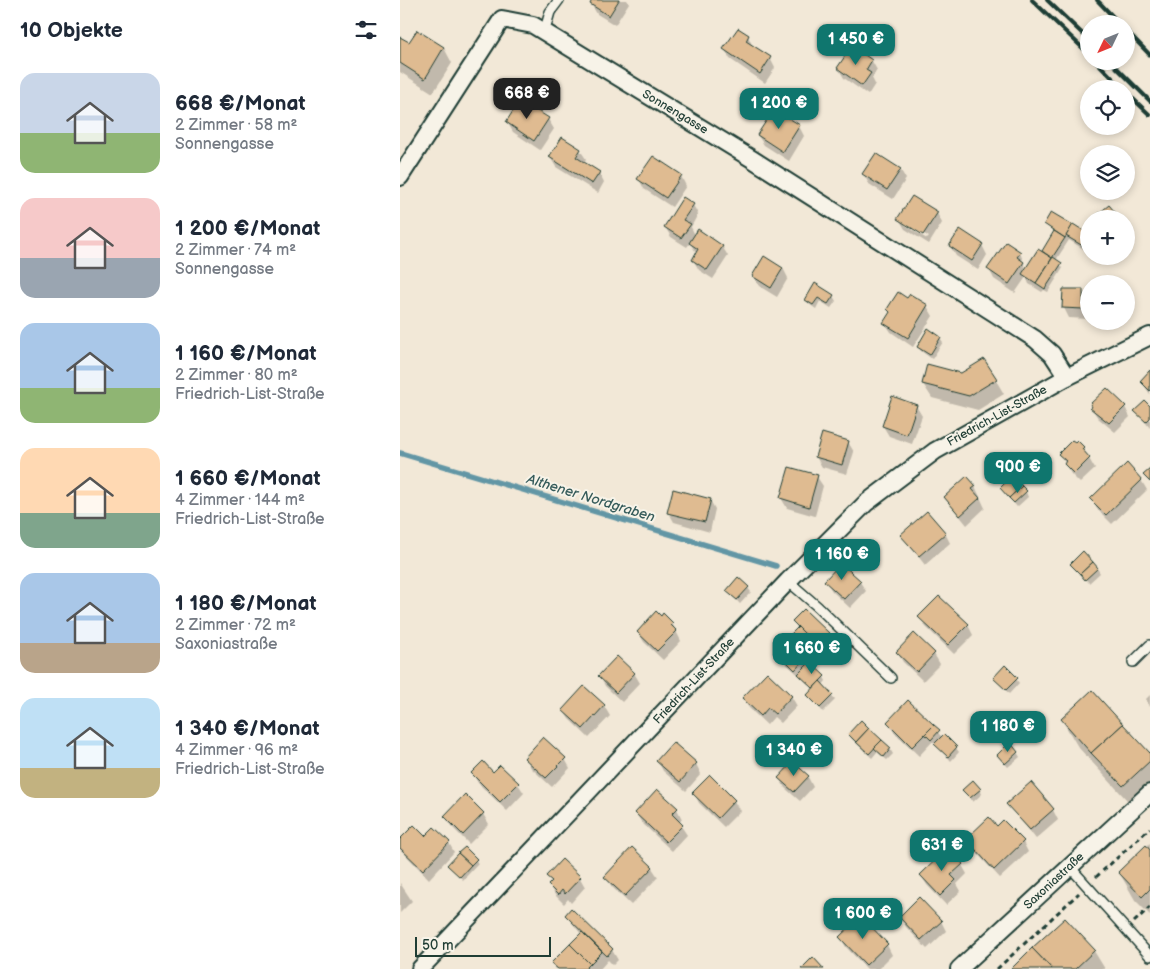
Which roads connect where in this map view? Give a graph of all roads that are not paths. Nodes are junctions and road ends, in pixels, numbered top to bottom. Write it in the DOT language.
graph roads {
  1 [pos="559,0"];
  2 [pos="544,32"];
  3 [pos="400,177"];
  4 [pos="1150,336"];
  5 [pos="1067,377"];
  6 [pos="788,581"];
  7 [pos="1150,645"];
  8 [pos="1133,662"];
  9 [pos="890,678"];
  10 [pos="1150,793"];
  11 [pos="1070,867"];
  12 [pos="1150,956"];
  13 [pos="420,969"];
  14 [pos="959,969"];
  1 -- 2 [label="lane"];
  2 -- 3 [label="street, Sonnengasse"];
  2 -- 5 [label="street, Sonnengasse"];
  4 -- 5 [label="street, Friedrich-List-Straße"];
  5 -- 6 [label="street, Friedrich-List-Straße"];
  6 -- 9 [label="lane"];
  6 -- 13 [label="street, Friedrich-List-Straße"];
  7 -- 8 [label="lane"];
  10 -- 11 [label="street, Saxoniastraße"];
  11 -- 12 [label="lane"];
  11 -- 14 [label="street, Saxoniastraße"];
}
